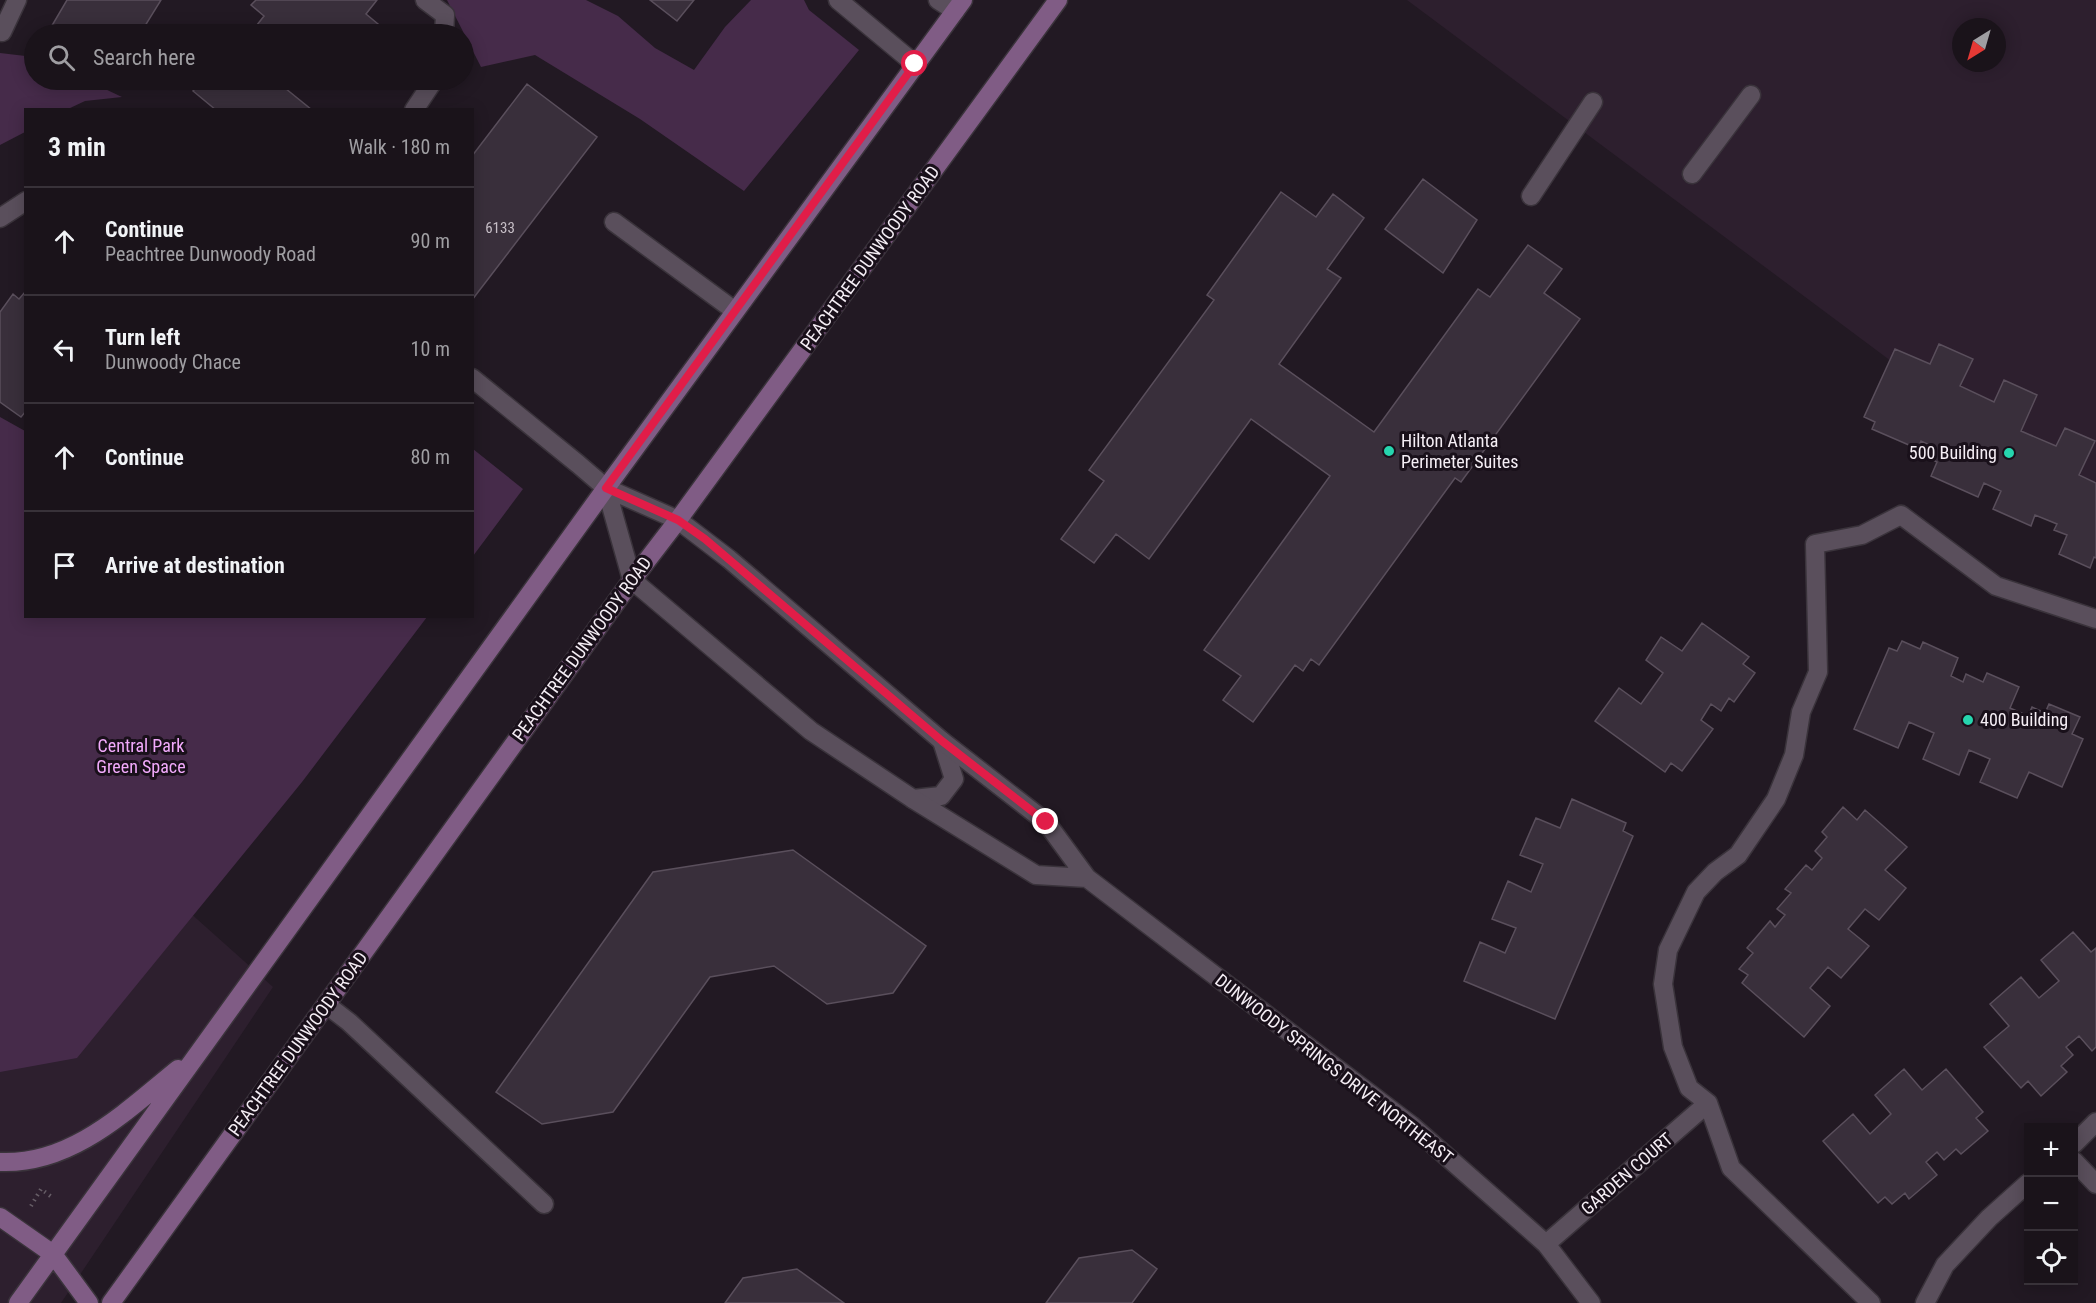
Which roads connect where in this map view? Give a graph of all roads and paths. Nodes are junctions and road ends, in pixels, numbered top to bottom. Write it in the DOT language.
graph roads {
  1 [pos="17,0"];
  2 [pos="425,0"];
  3 [pos="838,0"];
  4 [pos="938,0"];
  5 [pos="1058,0"];
  6 [pos="959,6"];
  7 [pos="445,24"];
  8 [pos="2,32"];
  9 [pos="915,64"];
  10 [pos="427,90"];
  11 [pos="1751,95"];
  12 [pos="1593,102"];
  13 [pos="415,108"];
  14 [pos="1692,174"];
  15 [pos="1531,196"];
  16 [pos="24,202"];
  17 [pos="0,218"];
  18 [pos="614,222"];
  19 [pos="735,311"];
  20 [pos="474,380"];
  21 [pos="606,488"];
  22 [pos="678,520"];
  23 [pos="632,580"];
  24 [pos="2096,619"];
  25 [pos="942,741"];
  26 [pos="913,799"];
  27 [pos="1087,878"];
  28 [pos="327,1005"];
  29 [pos="196,1054"];
  30 [pos="1708,1103"];
  31 [pos="2096,1122"];
  32 [pos="2078,1139"];
  33 [pos="0,1162"];
  34 [pos="2078,1166"];
  35 [pos="2096,1184"];
  36 [pos="2024,1187"];
  37 [pos="53,1198"];
  38 [pos="544,1204"];
  39 [pos="29,1208"];
  40 [pos="0,1217"];
  41 [pos="1546,1244"];
  42 [pos="53,1254"];
  43 [pos="18,1303"];
  44 [pos="89,1303"];
  45 [pos="111,1303"];
  46 [pos="1591,1303"];
  47 [pos="1871,1303"];
  48 [pos="1925,1303"];
  1 -- 8 [label="street"];
  2 -- 7 [label="street"];
  3 -- 9 [label="street"];
  4 -- 6 [label="street"];
  5 -- 22 [label="main road, PEACHTREE DUNWOODY ROAD"];
  6 -- 9 [label="main road"];
  9 -- 19 [label="main road"];
  10 -- 13 [label="street"];
  11 -- 14 [label="street"];
  12 -- 15 [label="street"];
  16 -- 17 [label="street"];
  18 -- 19 [label="street"];
  19 -- 21 [label="main road"];
  20 -- 21 [label="street, DUNWOODY SPRINGS DRIVE NORTHEAST"];
  21 -- 22 [label="street, DUNWOODY SPRINGS DRIVE NORTHEAST"];
  21 -- 23 [label="street"];
  21 -- 29 [label="main road"];
  22 -- 23 [label="main road, PEACHTREE DUNWOODY ROAD"];
  22 -- 25 [label="street, DUNWOODY SPRINGS DRIVE NORTHEAST"];
  23 -- 26 [label="street"];
  23 -- 28 [label="main road, PEACHTREE DUNWOODY ROAD"];
  24 -- 30 [label="street"];
  25 -- 26 [label="street"];
  25 -- 27 [label="street, DUNWOODY SPRINGS DRIVE NORTHEAST"];
  26 -- 27 [label="street"];
  27 -- 41 [label="street, DUNWOODY SPRINGS DRIVE NORTHEAST"];
  28 -- 38 [label="street"];
  28 -- 45 [label="main road, PEACHTREE DUNWOODY ROAD"];
  29 -- 33 [label="main road"];
  29 -- 42 [label="main road"];
  30 -- 41 [label="street, GARDEN COURT"];
  30 -- 47 [label="street"];
  31 -- 32 [label="street"];
  34 -- 35 [label="street"];
  36 -- 48 [label="street"];
  37 -- 39 [label="path"];
  40 -- 42 [label="main road"];
  41 -- 46 [label="street, DUNWOODY SPRINGS DRIVE NORTHEAST"];
  42 -- 43 [label="main road"];
  42 -- 44 [label="main road"];
}
